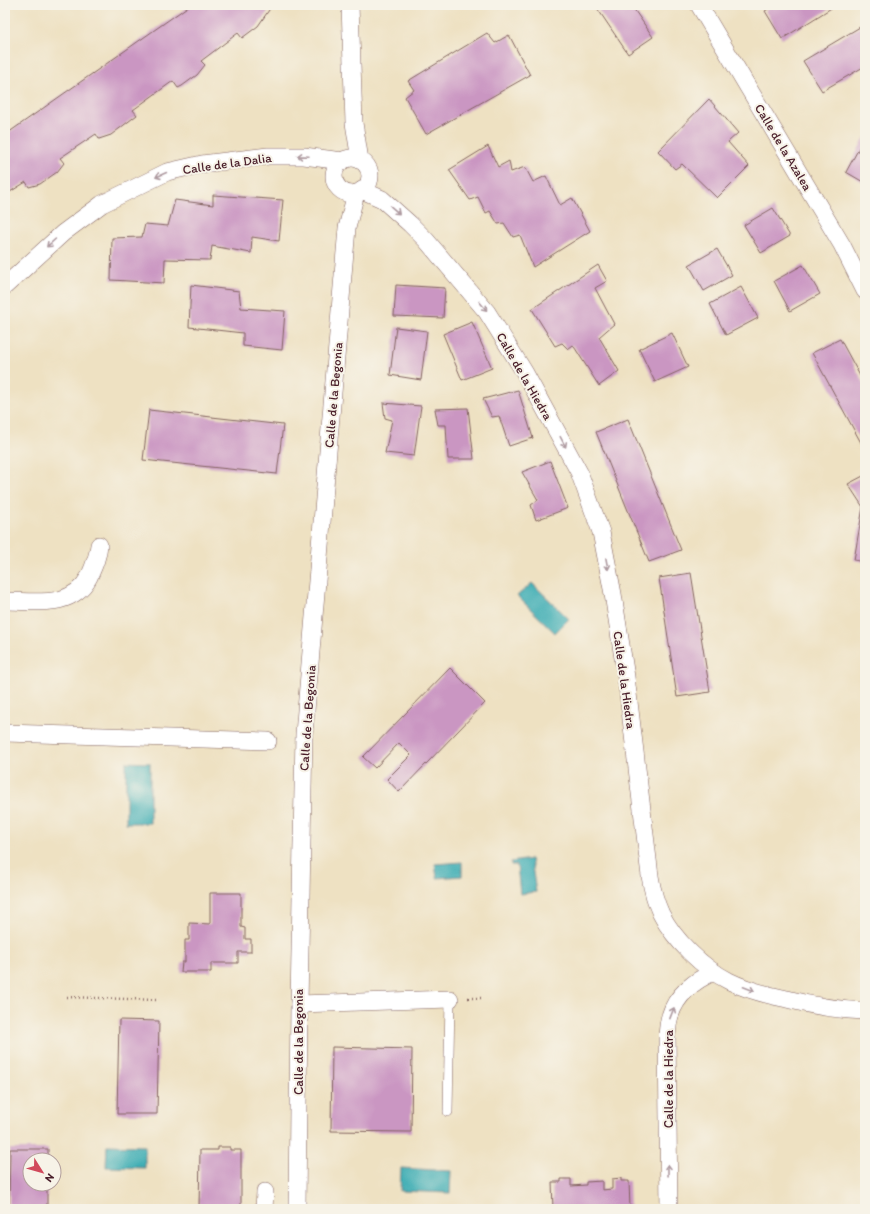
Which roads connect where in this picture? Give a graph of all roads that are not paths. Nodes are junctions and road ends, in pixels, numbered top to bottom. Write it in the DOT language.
graph roads {
  1 [pos="350,5"];
  2 [pos="699,5"];
  3 [pos="349,160"];
  4 [pos="353,191"];
  5 [pos="5,286"];
  6 [pos="865,291"];
  7 [pos="99,545"];
  8 [pos="5,601"];
  9 [pos="5,733"];
  10 [pos="268,741"];
  11 [pos="714,972"];
  12 [pos="450,1000"];
  13 [pos="298,1004"];
  14 [pos="865,1011"];
  15 [pos="448,1112"];
  16 [pos="297,1209"];
  17 [pos="669,1209"];
  1 -- 3 [label="street"];
  2 -- 6 [label="street, Calle de la Azalea"];
  3 -- 4 [label="street"];
  3 -- 4 [label="street"];
  3 -- 5 [label="street, Calle de la Dalia, one-way"];
  4 -- 11 [label="street, Calle de la Hiedra, one-way"];
  4 -- 13 [label="street, Calle de la Begonia"];
  7 -- 8 [label="street"];
  9 -- 10 [label="street"];
  11 -- 14 [label="street, one-way"];
  17 -- 11 [label="street, Calle de la Hiedra, one-way"];
  12 -- 13 [label="street"];
  12 -- 15 [label="lane"];
  13 -- 16 [label="street, Calle de la Begonia"];
}
